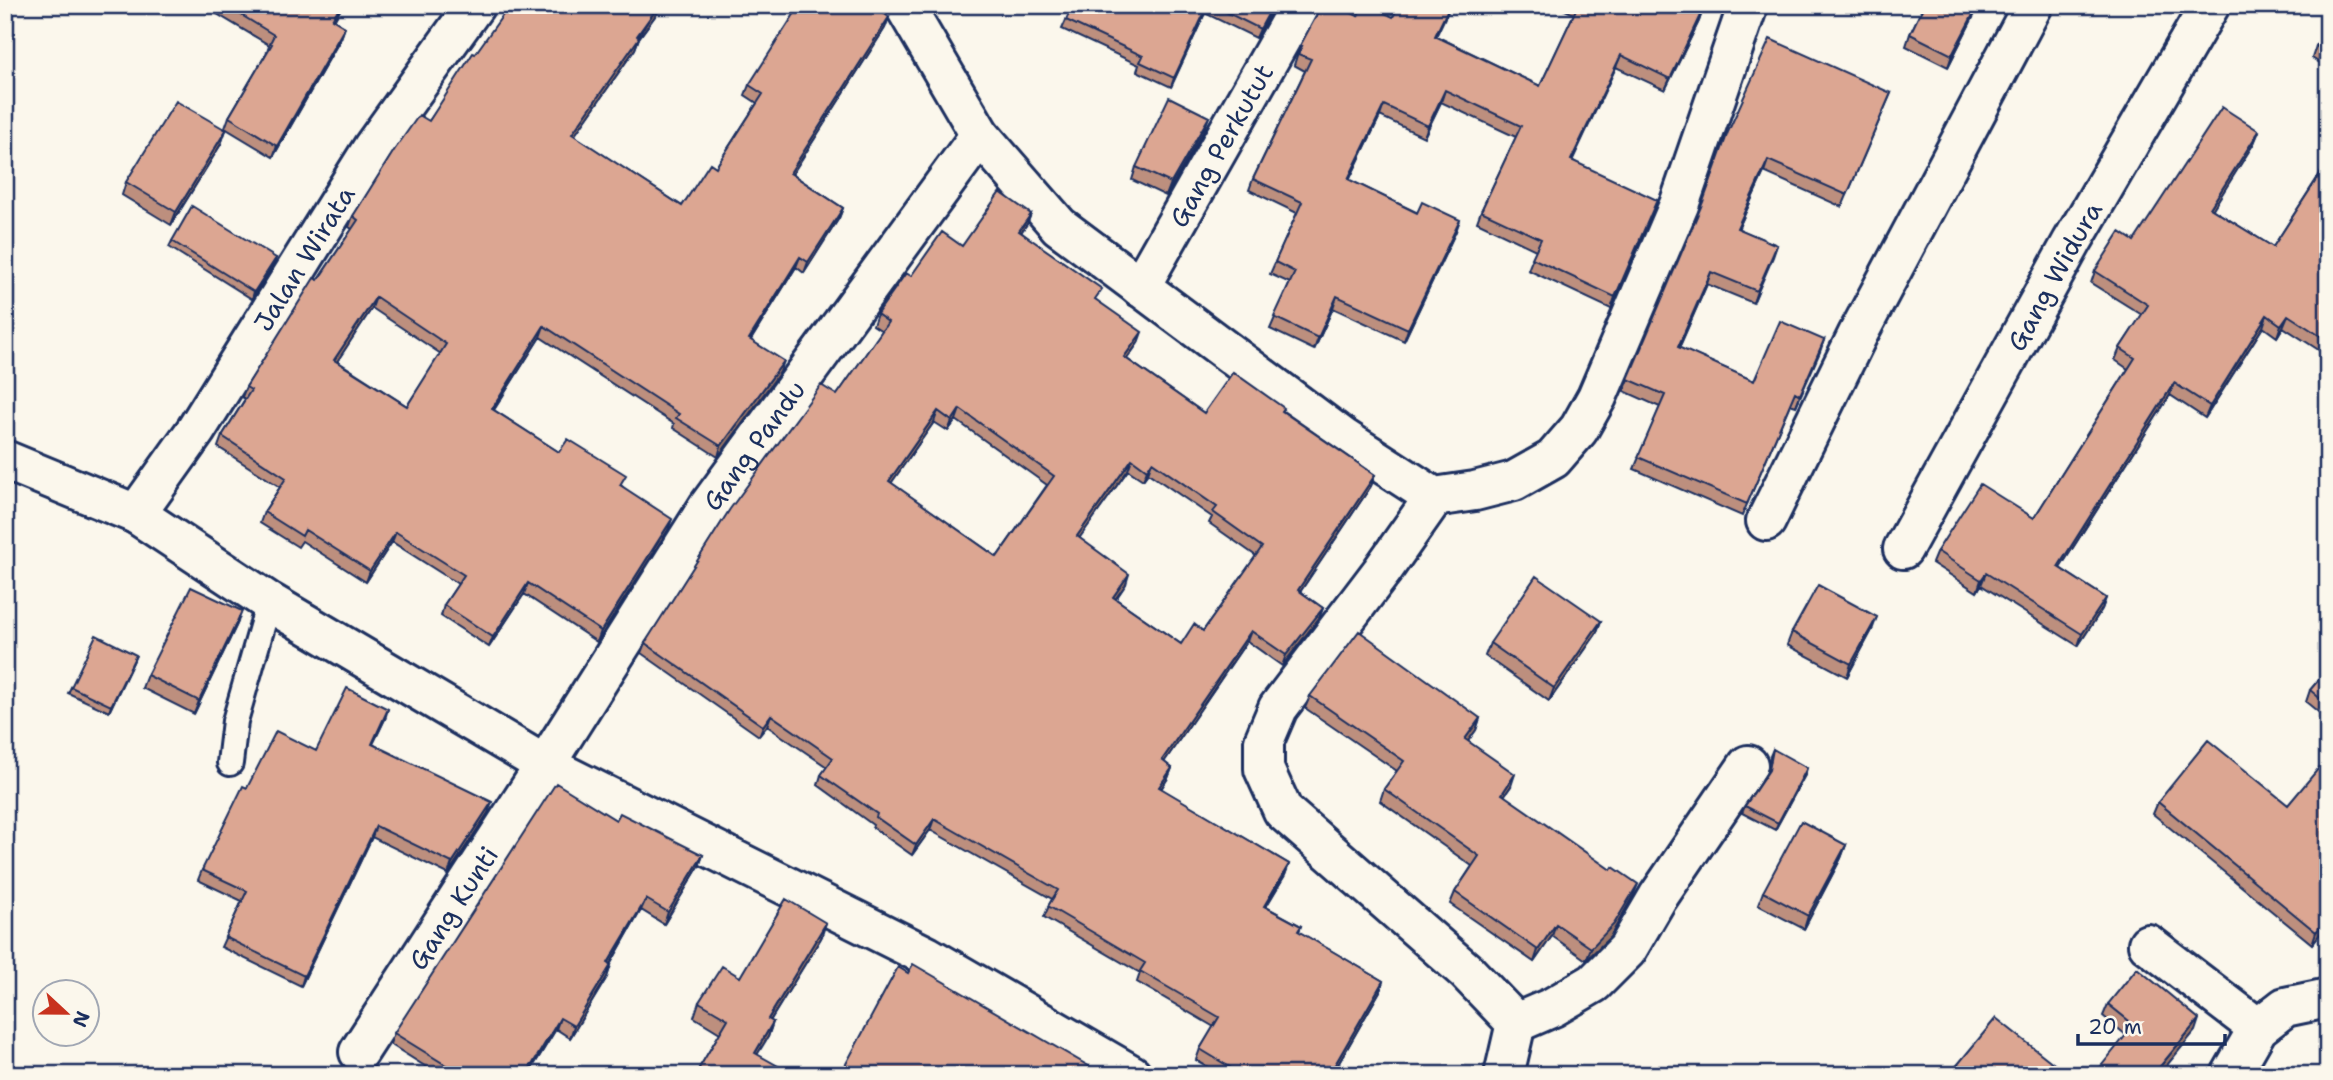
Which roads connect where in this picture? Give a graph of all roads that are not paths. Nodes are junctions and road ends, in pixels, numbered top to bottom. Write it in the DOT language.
graph roads {
  1 [pos="475,5"];
  2 [pos="904,5"];
  3 [pos="1300,5"];
  4 [pos="1748,5"];
  5 [pos="2033,5"];
  6 [pos="2210,5"];
  7 [pos="980,135"];
  8 [pos="1140,287"];
  9 [pos="5,460"];
  10 [pos="1434,497"];
  11 [pos="136,514"];
  12 [pos="1766,521"];
  13 [pos="1903,549"];
  14 [pos="269,602"];
  15 [pos="230,763"];
  16 [pos="545,765"];
  17 [pos="1748,765"];
  18 [pos="2148,944"];
  19 [pos="2328,998"];
  20 [pos="1516,1023"];
  21 [pos="2258,1028"];
  22 [pos="359,1052"];
  23 [pos="1132,1075"];
  24 [pos="1504,1075"];
  25 [pos="2231,1075"];
  1 -- 11 [label="street, Jalan Wirata"];
  2 -- 7 [label="street"];
  3 -- 8 [label="street, Gang Perkutut"];
  4 -- 10 [label="street"];
  5 -- 12 [label="street"];
  6 -- 13 [label="street, Gang Widura"];
  7 -- 8 [label="street"];
  7 -- 16 [label="street, Gang Pandu"];
  8 -- 10 [label="street"];
  9 -- 11 [label="street"];
  10 -- 20 [label="street"];
  11 -- 14 [label="street"];
  14 -- 15 [label="lane"];
  14 -- 16 [label="street"];
  16 -- 22 [label="street, Gang Kunti"];
  16 -- 23 [label="street"];
  17 -- 20 [label="street"];
  18 -- 21 [label="street"];
  19 -- 21 [label="street"];
  20 -- 24 [label="street"];
  21 -- 25 [label="street"];
}
